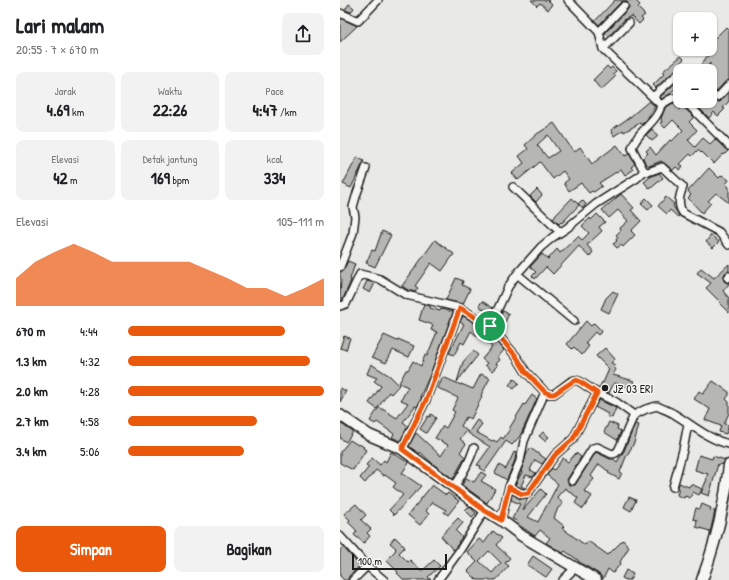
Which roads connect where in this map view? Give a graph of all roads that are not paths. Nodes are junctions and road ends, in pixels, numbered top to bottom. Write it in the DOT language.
graph roads {
  1 [pos="378,0"];
  2 [pos="568,0"];
  3 [pos="624,6"];
  4 [pos="340,13"];
  5 [pos="629,23"];
  6 [pos="599,32"];
  7 [pos="603,49"];
  8 [pos="673,78"];
  9 [pos="729,85"];
  10 [pos="653,97"];
  11 [pos="717,97"];
  12 [pos="673,98"];
  13 [pos="661,105"];
  14 [pos="694,108"];
  15 [pos="729,146"];
  16 [pos="366,168"];
  17 [pos="644,171"];
  18 [pos="513,187"];
  19 [pos="560,232"];
  20 [pos="729,245"];
  21 [pos="340,267"];
  22 [pos="517,274"];
  23 [pos="340,306"];
  24 [pos="460,308"];
  25 [pos="574,321"];
  26 [pos="490,326"];
  27 [pos="545,392"];
  28 [pos="597,393"];
  29 [pos="340,415"];
  30 [pos="634,415"];
  31 [pos="688,424"];
  32 [pos="729,444"];
  33 [pos="474,448"];
  34 [pos="402,449"];
  35 [pos="729,465"];
  36 [pos="572,481"];
  37 [pos="454,487"];
  38 [pos="509,487"];
  39 [pos="673,487"];
  40 [pos="484,510"];
  41 [pos="501,520"];
  42 [pos="340,536"];
  43 [pos="367,566"];
  44 [pos="575,568"];
  45 [pos="353,580"];
  46 [pos="384,580"];
  47 [pos="438,580"];
  48 [pos="563,580"];
  49 [pos="596,580"];
  50 [pos="702,580"];
  1 -- 4 [label="street"];
  2 -- 6 [label="street"];
  3 -- 6 [label="street"];
  5 -- 7 [label="street"];
  6 -- 7 [label="street"];
  7 -- 10 [label="street"];
  8 -- 10 [label="street"];
  9 -- 11 [label="street"];
  10 -- 13 [label="street"];
  12 -- 13 [label="street"];
  13 -- 17 [label="street"];
  14 -- 15 [label="street"];
  16 -- 21 [label="street"];
  17 -- 19 [label="street"];
  17 -- 20 [label="street"];
  18 -- 19 [label="street"];
  19 -- 22 [label="street"];
  22 -- 25 [label="street"];
  22 -- 26 [label="street"];
  23 -- 24 [label="street"];
  24 -- 26 [label="street"];
  24 -- 34 [label="street"];
  26 -- 27 [label="street"];
  27 -- 28 [label="street"];
  27 -- 38 [label="street"];
  28 -- 30 [label="street"];
  28 -- 38 [label="street"];
  29 -- 34 [label="street"];
  30 -- 31 [label="street"];
  30 -- 36 [label="street"];
  31 -- 32 [label="street"];
  31 -- 39 [label="street"];
  33 -- 37 [label="street"];
  34 -- 37 [label="street"];
  35 -- 50 [label="street"];
  37 -- 40 [label="street"];
  38 -- 41 [label="street"];
  40 -- 41 [label="street"];
  40 -- 47 [label="street"];
  41 -- 44 [label="street"];
  42 -- 43 [label="street"];
  43 -- 45 [label="street"];
  43 -- 46 [label="street"];
  44 -- 48 [label="street"];
  44 -- 49 [label="street"];
}
